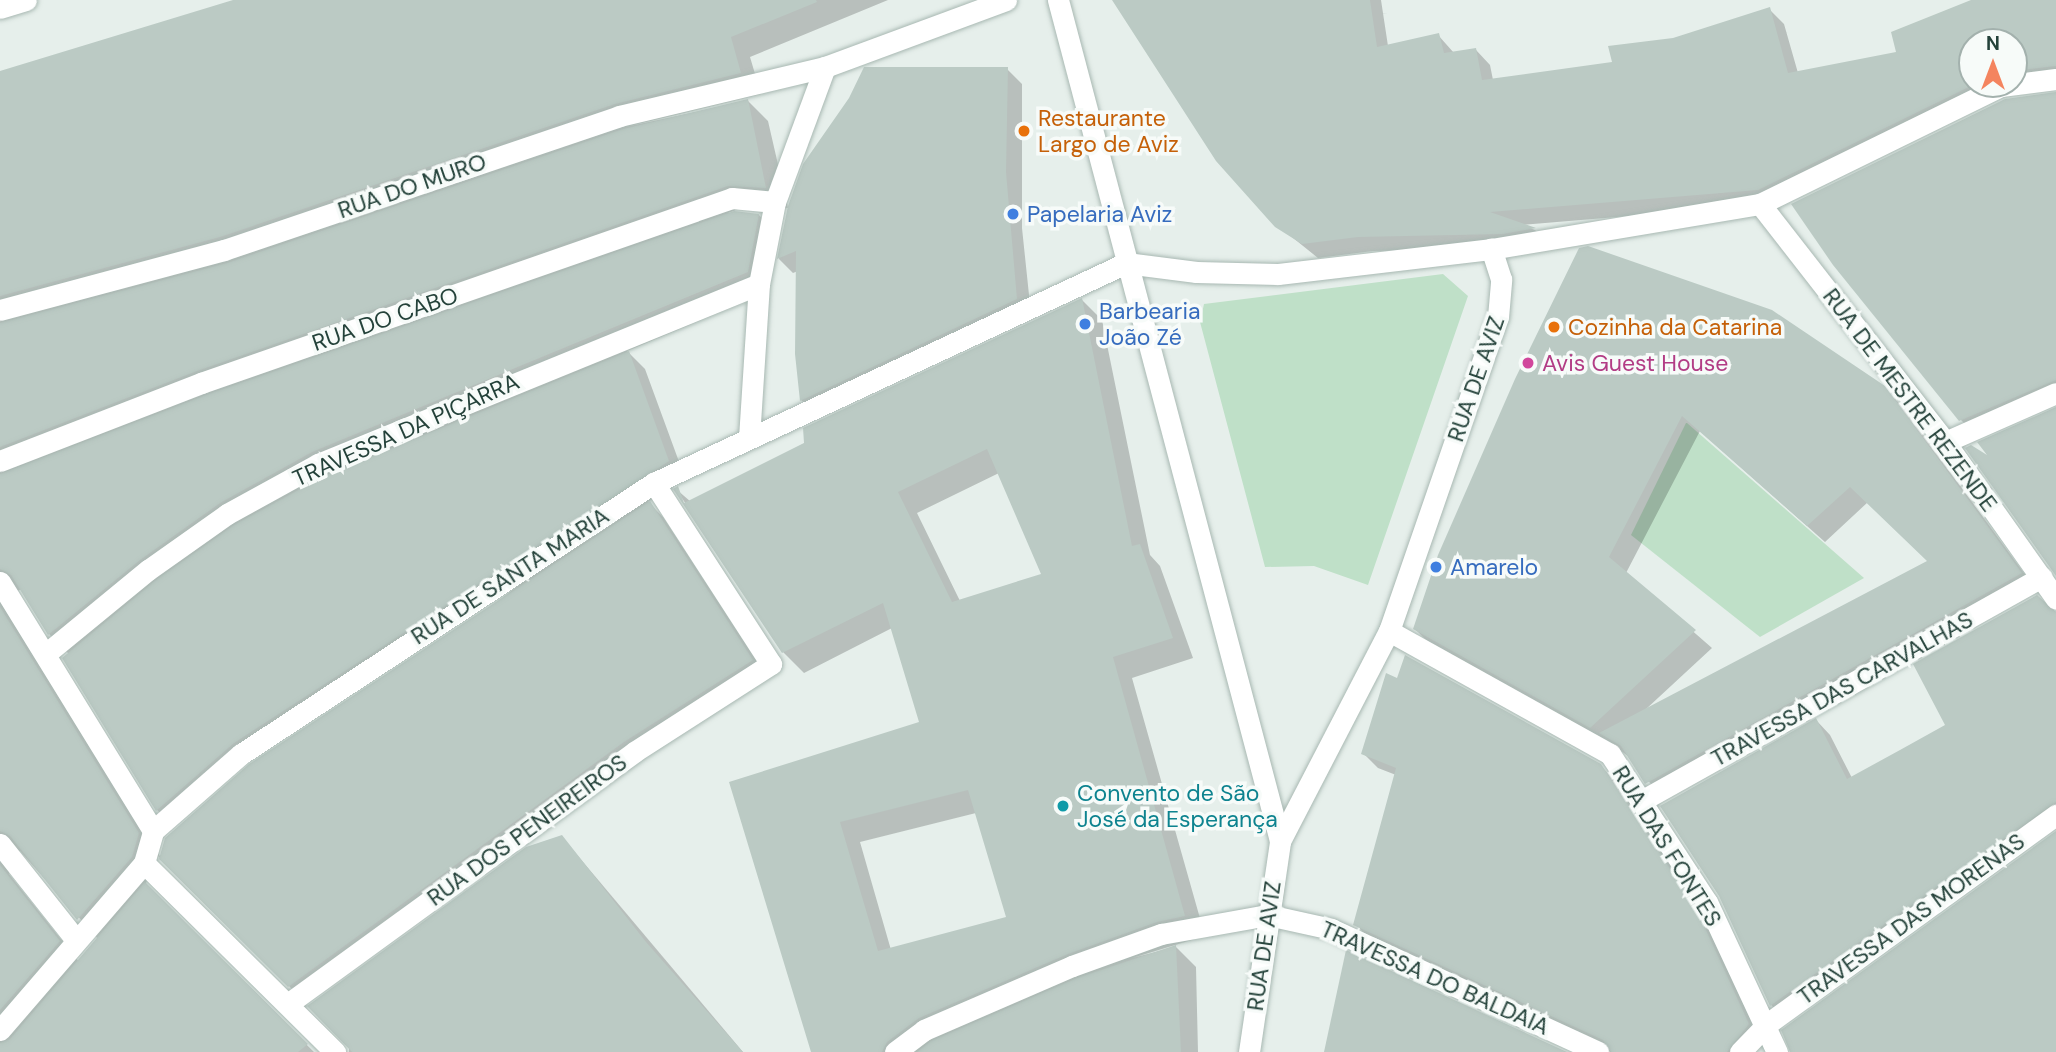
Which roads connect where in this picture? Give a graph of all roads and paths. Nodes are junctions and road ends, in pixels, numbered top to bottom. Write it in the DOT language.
graph roads {
  1 [pos="26,0"];
  2 [pos="1006,0"];
  3 [pos="1058,0"];
  4 [pos="0,8"];
  5 [pos="825,66"];
  6 [pos="2056,79"];
  7 [pos="775,202"];
  8 [pos="1760,204"];
  9 [pos="1491,249"];
  10 [pos="1126,263"];
  11 [pos="759,284"];
  12 [pos="0,310"];
  13 [pos="2056,393"];
  14 [pos="749,438"];
  15 [pos="1945,442"];
  16 [pos="0,461"];
  17 [pos="654,483"];
  18 [pos="2042,577"];
  19 [pos="0,582"];
  20 [pos="2056,599"];
  21 [pos="1390,631"];
  22 [pos="48,652"];
  23 [pos="1641,802"];
  24 [pos="2056,815"];
  25 [pos="153,831"];
  26 [pos="1280,841"];
  27 [pos="0,844"];
  28 [pos="145,863"];
  29 [pos="1268,915"];
  30 [pos="76,940"];
  31 [pos="289,1003"];
  32 [pos="1767,1024"];
  33 [pos="0,1030"];
  34 [pos="335,1052"];
  35 [pos="895,1052"];
  36 [pos="1249,1052"];
  37 [pos="1598,1052"];
  38 [pos="1740,1052"];
  39 [pos="1777,1052"];
  1 -- 4 [label="street"];
  2 -- 5 [label="street, RUA DO MURO"];
  3 -- 10 [label="street, RUA DE AVIZ"];
  5 -- 7 [label="street"];
  5 -- 12 [label="street, RUA DO MURO"];
  6 -- 8 [label="street"];
  7 -- 11 [label="street"];
  7 -- 16 [label="street, RUA DO CABO"];
  8 -- 9 [label="street"];
  8 -- 15 [label="street, RUA DE MESTRE REZENDE"];
  9 -- 10 [label="street"];
  9 -- 21 [label="street, RUA DE AVIZ"];
  10 -- 14 [label="street, RUA DE SANTA MARIA"];
  10 -- 26 [label="street, RUA DE AVIZ"];
  11 -- 14 [label="street"];
  11 -- 22 [label="street, TRAVESSA DA PIÇARRA"];
  13 -- 15 [label="street"];
  14 -- 17 [label="street, RUA DE SANTA MARIA"];
  15 -- 18 [label="street, RUA DE MESTRE REZENDE"];
  17 -- 25 [label="street, RUA DE SANTA MARIA"];
  17 -- 31 [label="street, RUA DOS PENEIREIROS"];
  18 -- 20 [label="street, RUA DE MESTRE REZENDE"];
  18 -- 23 [label="street, TRAVESSA DAS CARVALHAS"];
  19 -- 22 [label="street"];
  21 -- 23 [label="street, RUA DAS FONTES"];
  21 -- 26 [label="street, RUA DE AVIZ"];
  22 -- 25 [label="street"];
  23 -- 32 [label="street, RUA DAS FONTES"];
  24 -- 32 [label="street, TRAVESSA DAS MORENAS"];
  25 -- 28 [label="street"];
  26 -- 29 [label="street, RUA DE AVIZ"];
  27 -- 30 [label="street"];
  28 -- 30 [label="street"];
  28 -- 31 [label="street"];
  29 -- 35 [label="street"];
  29 -- 36 [label="street, RUA DE AVIZ"];
  29 -- 37 [label="street, TRAVESSA DO BALDAIA"];
  30 -- 33 [label="street"];
  31 -- 34 [label="street"];
  32 -- 38 [label="street, TRAVESSA DAS MORENAS"];
  32 -- 39 [label="street, RUA DAS FONTES"];
}
